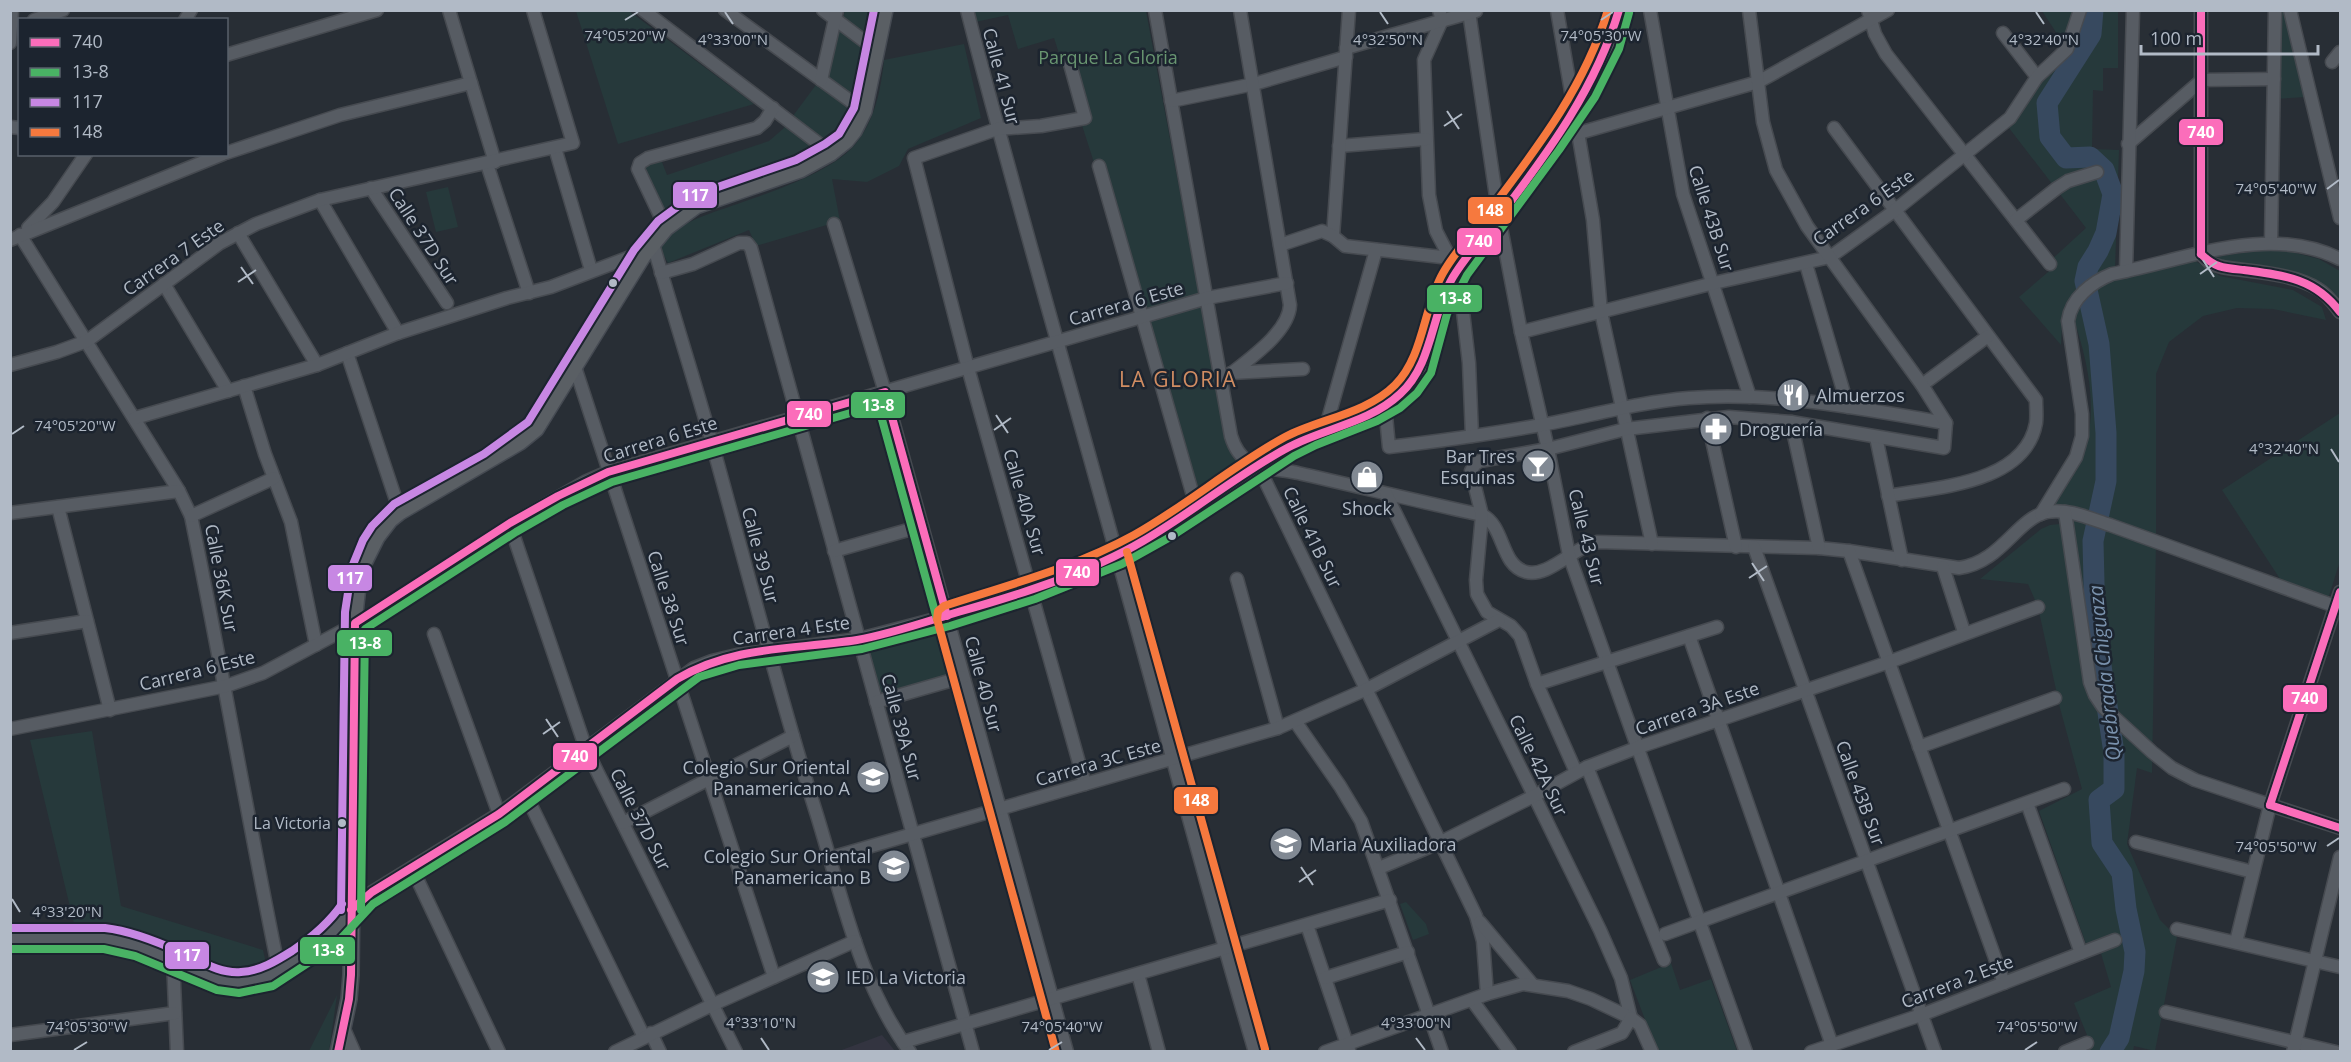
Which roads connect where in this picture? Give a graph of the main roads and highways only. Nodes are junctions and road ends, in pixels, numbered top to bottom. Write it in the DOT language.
graph roads {
  1 [pos="885,10"];
  2 [pos="338,1052"];
  1 -- 2 [label="main road"];
}
